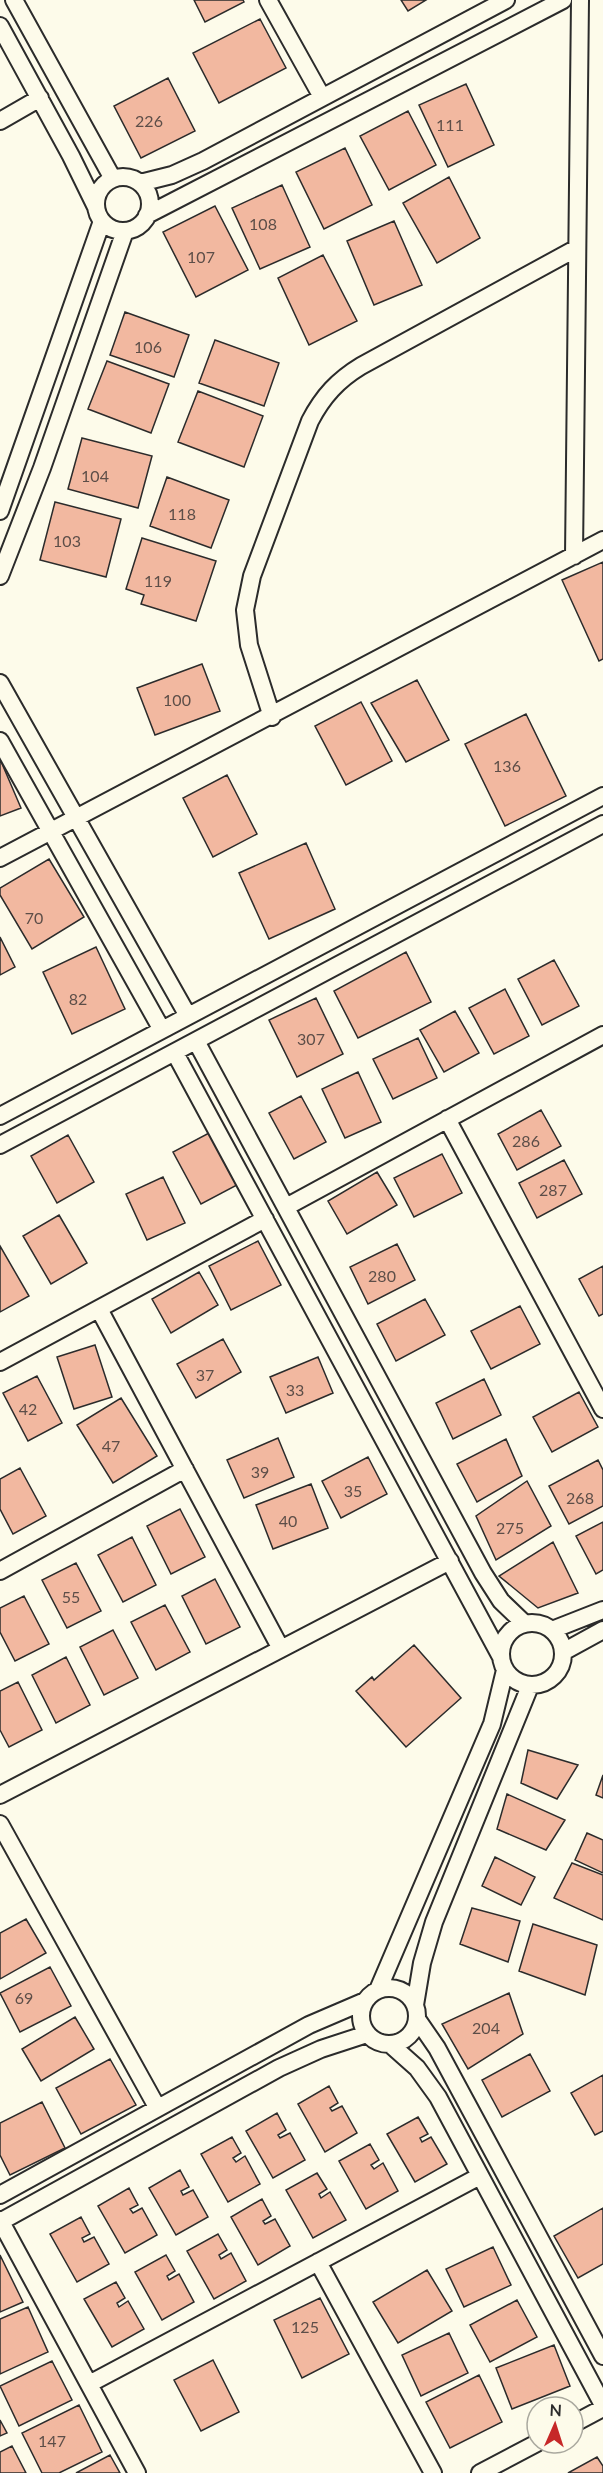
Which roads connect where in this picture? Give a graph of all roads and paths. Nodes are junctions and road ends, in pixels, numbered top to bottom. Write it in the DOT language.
graph roads {
  1 [pos="14,0"];
  2 [pos="268,0"];
  3 [pos="506,0"];
  4 [pos="564,0"];
  5 [pos="580,0"];
  6 [pos="0,26"];
  7 [pos="322,97"];
  8 [pos="40,98"];
  9 [pos="0,121"];
  10 [pos="113,179"];
  11 [pos="140,183"];
  12 [pos="99,214"];
  13 [pos="147,215"];
  14 [pos="125,231"];
  15 [pos="577,248"];
  16 [pos="19,458"];
  17 [pos="42,468"];
  18 [pos="0,511"];
  19 [pos="603,540"];
  20 [pos="574,556"];
  21 [pos="0,576"];
  22 [pos="0,683"];
  23 [pos="272,717"];
  24 [pos="0,741"];
  25 [pos="603,796"];
  26 [pos="76,818"];
  27 [pos="603,825"];
  28 [pos="51,831"];
  29 [pos="0,858"];
  30 [pos="417,894"];
  31 [pos="430,917"];
  32 [pos="188,1016"];
  33 [pos="165,1028"];
  34 [pos="603,1035"];
  35 [pos="196,1041"];
  36 [pos="178,1051"];
  37 [pos="0,1116"];
  38 [pos="447,1119"];
  39 [pos="0,1145"];
  40 [pos="286,1207"];
  41 [pos="265,1219"];
  42 [pos="99,1309"];
  43 [pos="0,1362"];
  44 [pos="602,1405"];
  45 [pos="185,1469"];
  46 [pos="450,1561"];
  47 [pos="0,1571"];
  48 [pos="603,1610"];
  49 [pos="525,1624"];
  50 [pos="552,1630"];
  51 [pos="603,1630"];
  52 [pos="281,1649"];
  53 [pos="563,1652"];
  54 [pos="503,1664"];
  55 [pos="530,1686"];
  56 [pos="0,1796"];
  57 [pos="0,1824"];
  58 [pos="372,1996"];
  59 [pos="416,2012"];
  60 [pos="367,2034"];
  61 [pos="390,2044"];
  62 [pos="157,2107"];
  63 [pos="480,2176"];
  64 [pos="0,2195"];
  65 [pos="0,2221"];
  66 [pos="318,2262"];
  67 [pos="603,2356"];
  68 [pos="89,2384"];
  69 [pos="603,2406"];
  70 [pos="585,2417"];
  71 [pos="525,2449"];
  72 [pos="137,2473"];
  73 [pos="433,2473"];
  74 [pos="480,2473"];
  1 -- 10 [label="street"];
  2 -- 7 [label="street"];
  3 -- 7 [label="street"];
  4 -- 13 [label="street"];
  5 -- 15 [label="street"];
  6 -- 8 [label="street"];
  7 -- 11 [label="street"];
  8 -- 9 [label="street"];
  8 -- 12 [label="street"];
  10 -- 11 [label="street"];
  10 -- 12 [label="street"];
  11 -- 13 [label="street"];
  12 -- 14 [label="street"];
  12 -- 16 [label="street"];
  13 -- 14 [label="street"];
  14 -- 17 [label="street"];
  15 -- 20 [label="street"];
  15 -- 23 [label="street"];
  16 -- 17 [label="street"];
  16 -- 18 [label="street"];
  17 -- 21 [label="street"];
  19 -- 20 [label="street"];
  20 -- 23 [label="street"];
  22 -- 26 [label="street"];
  23 -- 26 [label="street"];
  24 -- 28 [label="street"];
  25 -- 30 [label="street"];
  26 -- 28 [label="street"];
  26 -- 32 [label="street"];
  27 -- 31 [label="street"];
  28 -- 29 [label="street"];
  28 -- 33 [label="street"];
  30 -- 31 [label="street"];
  30 -- 32 [label="street"];
  31 -- 35 [label="street"];
  32 -- 33 [label="street"];
  33 -- 36 [label="street"];
  33 -- 37 [label="street"];
  34 -- 38 [label="street"];
  35 -- 36 [label="street"];
  35 -- 40 [label="street"];
  36 -- 39 [label="street"];
  36 -- 41 [label="street"];
  38 -- 40 [label="street"];
  38 -- 44 [label="street"];
  40 -- 49 [label="street"];
  41 -- 42 [label="street"];
  41 -- 46 [label="street"];
  42 -- 43 [label="street"];
  42 -- 45 [label="street"];
  45 -- 47 [label="street"];
  45 -- 52 [label="street"];
  46 -- 52 [label="street"];
  46 -- 54 [label="street"];
  48 -- 50 [label="street"];
  49 -- 50 [label="street"];
  49 -- 54 [label="street"];
  50 -- 53 [label="street"];
  51 -- 53 [label="street"];
  52 -- 56 [label="street"];
  53 -- 55 [label="street"];
  54 -- 55 [label="street"];
  54 -- 58 [label="street"];
  55 -- 59 [label="street"];
  57 -- 62 [label="street"];
  58 -- 59 [label="street"];
  58 -- 60 [label="street"];
  58 -- 62 [label="street"];
  59 -- 61 [label="street"];
  59 -- 67 [label="street"];
  60 -- 61 [label="street"];
  60 -- 65 [label="street"];
  61 -- 63 [label="street"];
  62 -- 64 [label="street"];
  63 -- 66 [label="street"];
  63 -- 69 [label="street"];
  65 -- 68 [label="street"];
  66 -- 68 [label="street"];
  66 -- 73 [label="street"];
  68 -- 72 [label="street"];
  69 -- 70 [label="street"];
  71 -- 74 [label="street"];
}
